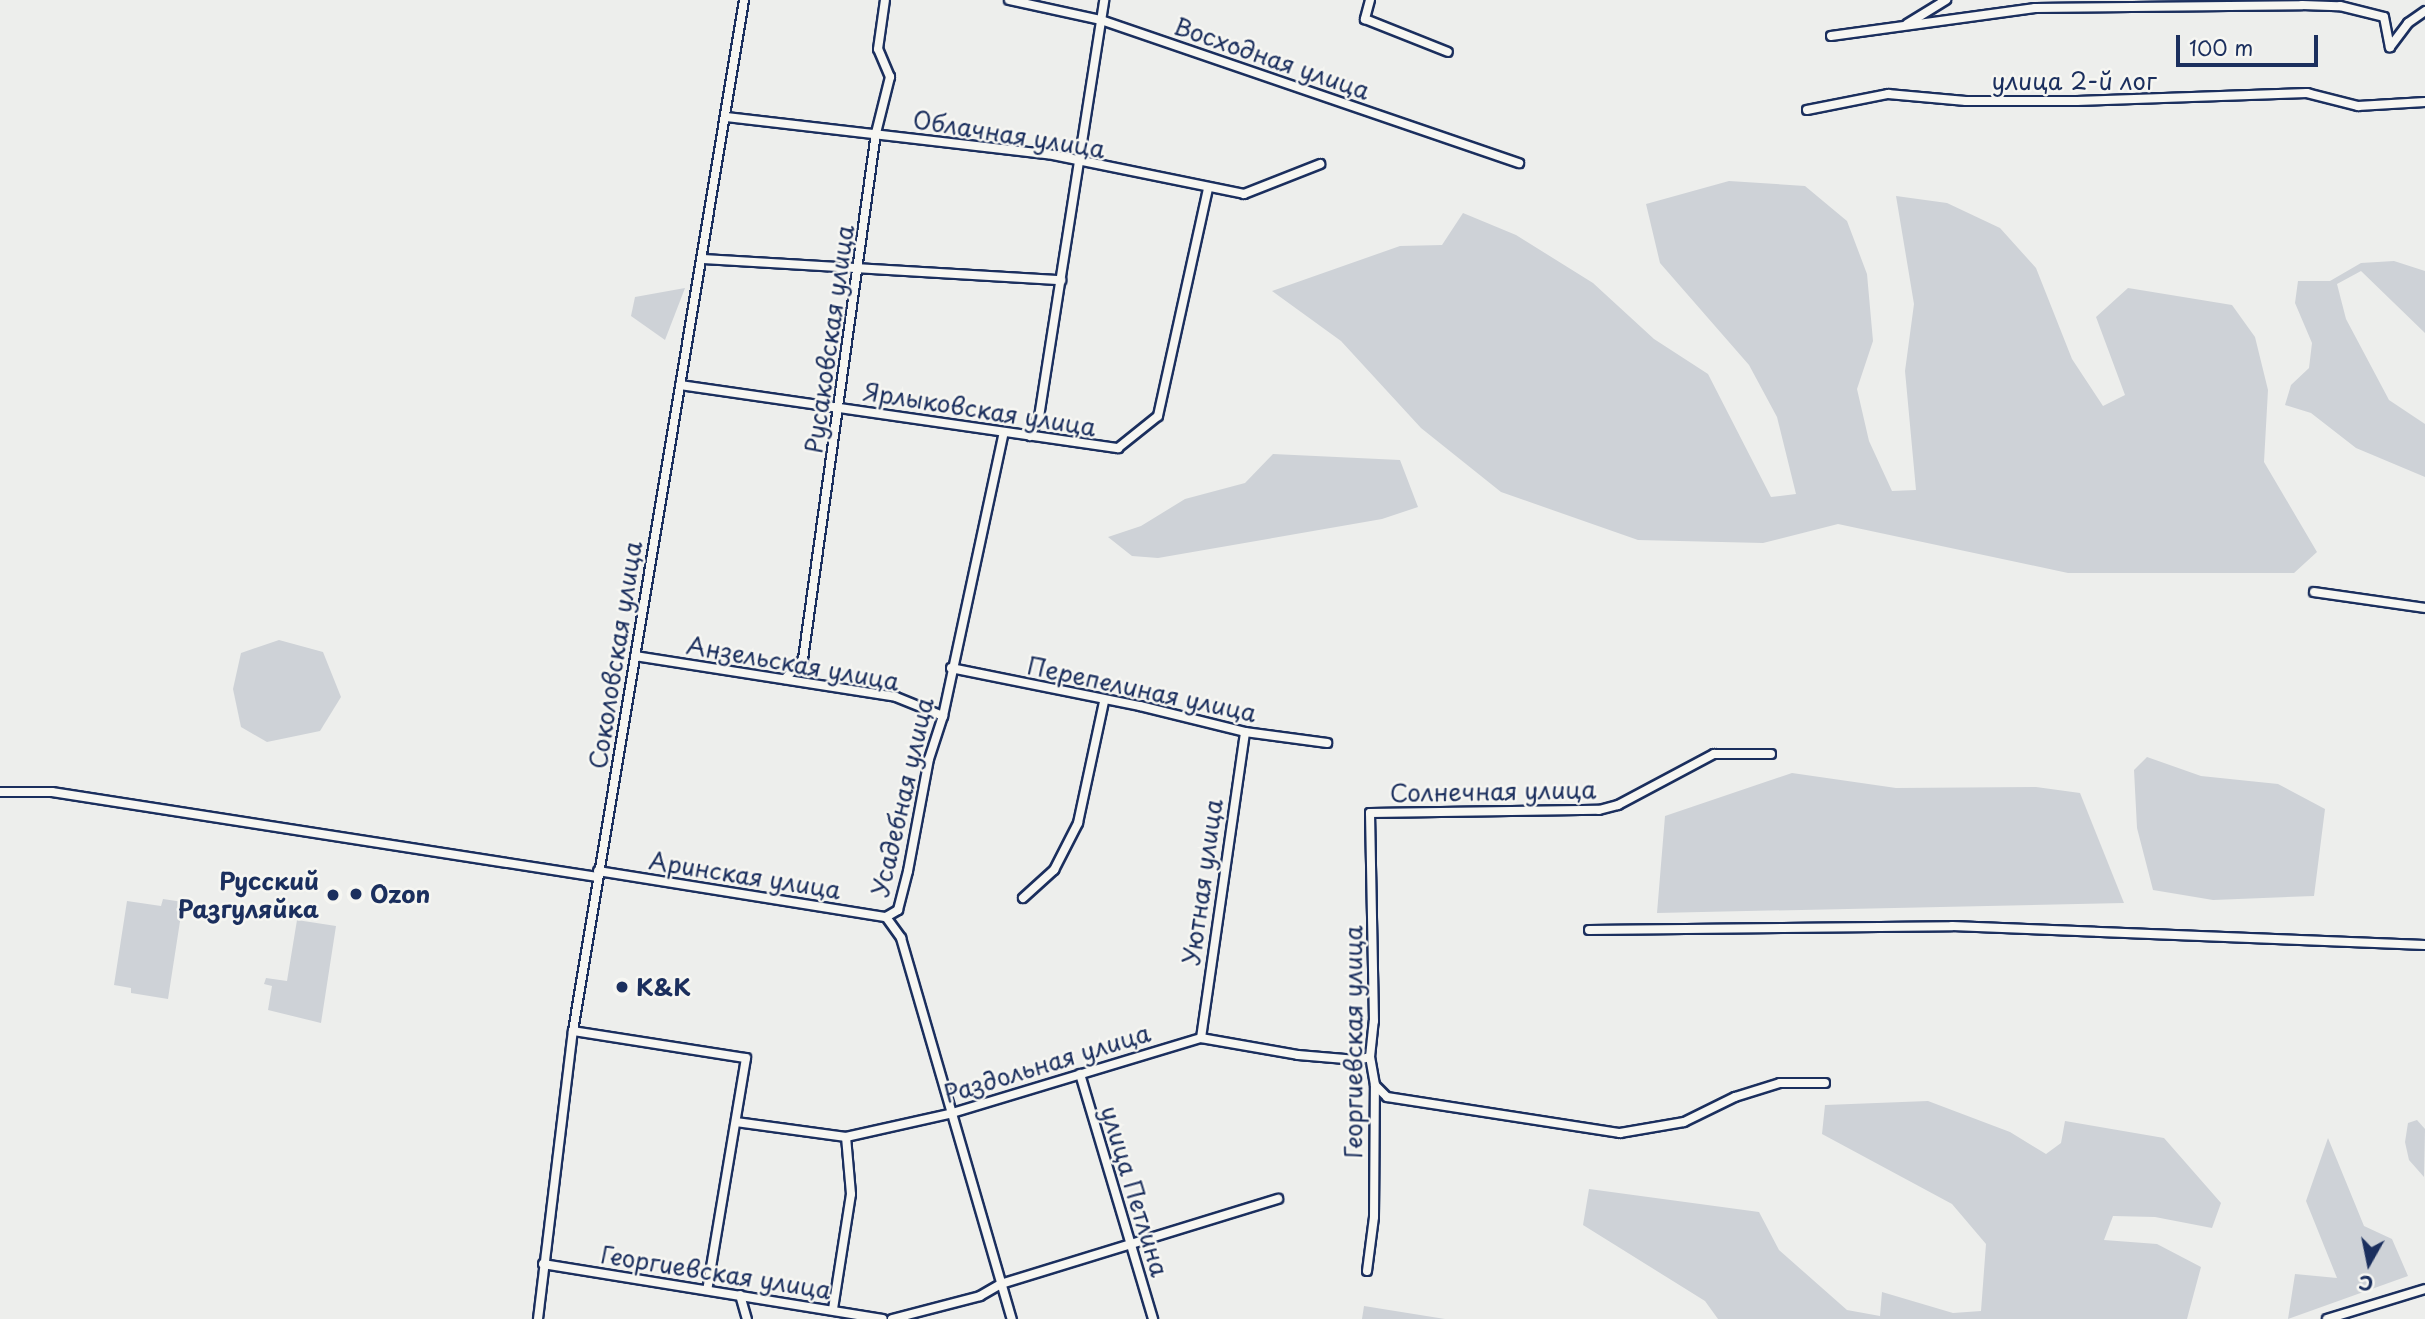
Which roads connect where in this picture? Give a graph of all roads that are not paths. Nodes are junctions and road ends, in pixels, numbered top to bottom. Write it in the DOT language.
graph roads {
  1 [pos="744,0"];
  2 [pos="885,0"];
  3 [pos="1009,0"];
  4 [pos="1104,0"];
  5 [pos="1370,0"];
  6 [pos="1946,0"];
  7 [pos="2262,4"];
  8 [pos="2425,11"];
  9 [pos="1101,20"];
  10 [pos="1901,28"];
  11 [pos="1830,36"];
  12 [pos="1448,52"];
  13 [pos="2425,102"];
  14 [pos="1807,110"];
  15 [pos="726,117"];
  16 [pos="876,133"];
  17 [pos="1078,162"];
  18 [pos="1519,163"];
  19 [pos="1320,164"];
  20 [pos="1208,189"];
  21 [pos="703,259"];
  22 [pos="859,267"];
  23 [pos="1061,280"];
  24 [pos="680,384"];
  25 [pos="840,407"];
  26 [pos="1004,432"];
  27 [pos="1031,436"];
  28 [pos="2314,592"];
  29 [pos="2425,608"];
  30 [pos="635,656"];
  31 [pos="951,668"];
  32 [pos="785,679"];
  33 [pos="1104,702"];
  34 [pos="943,716"];
  35 [pos="1245,732"];
  36 [pos="1327,743"];
  37 [pos="1771,754"];
  38 [pos="0,792"];
  39 [pos="1370,813"];
  40 [pos="598,874"];
  41 [pos="1023,898"];
  42 [pos="886,917"];
  43 [pos="1589,930"];
  44 [pos="2425,946"];
  45 [pos="573,1031"];
  46 [pos="1201,1038"];
  47 [pos="1370,1056"];
  48 [pos="1080,1074"];
  49 [pos="1825,1083"];
  50 [pos="1375,1085"];
  51 [pos="949,1114"];
  52 [pos="736,1122"];
  53 [pos="846,1137"];
  54 [pos="1278,1199"];
  55 [pos="1131,1245"];
  56 [pos="542,1264"];
  57 [pos="1367,1271"];
  58 [pos="1001,1284"];
  59 [pos="2425,1289"];
  60 [pos="708,1290"];
  61 [pos="740,1296"];
  62 [pos="833,1309"];
  63 [pos="538,1319"];
  64 [pos="747,1319"];
  65 [pos="883,1319"];
  66 [pos="892,1319"];
  67 [pos="1012,1319"];
  68 [pos="1153,1319"];
  69 [pos="2327,1319"];
  1 -- 15 [label="street, Соколовская улица"];
  2 -- 16 [label="street, Русаковская улица"];
  3 -- 9 [label="street, Восходная улица"];
  4 -- 9 [label="street"];
  5 -- 12 [label="street"];
  6 -- 10 [label="street"];
  7 -- 8 [label="street"];
  7 -- 10 [label="street"];
  9 -- 17 [label="street"];
  9 -- 18 [label="street, Восходная улица"];
  10 -- 11 [label="street"];
  13 -- 14 [label="street, улица 2-й лог"];
  15 -- 16 [label="street, Облачная улица"];
  15 -- 21 [label="street, Соколовская улица"];
  16 -- 17 [label="street, Облачная улица"];
  16 -- 22 [label="street, Русаковская улица"];
  17 -- 20 [label="street, Облачная улица"];
  17 -- 23 [label="street"];
  19 -- 20 [label="street, Облачная улица"];
  20 -- 27 [label="street, Ярлыковская улица"];
  21 -- 22 [label="street"];
  21 -- 24 [label="street, Соколовская улица"];
  22 -- 23 [label="street"];
  22 -- 25 [label="street, Русаковская улица"];
  23 -- 27 [label="street"];
  24 -- 25 [label="street, Ярлыковская улица"];
  24 -- 30 [label="street, Соколовская улица"];
  25 -- 26 [label="street, Ярлыковская улица"];
  25 -- 32 [label="street, Русаковская улица"];
  26 -- 27 [label="street, Ярлыковская улица"];
  26 -- 31 [label="street, Усадебная улица"];
  28 -- 29 [label="street"];
  30 -- 32 [label="street, Анзельская улица"];
  30 -- 40 [label="street, Соколовская улица"];
  31 -- 33 [label="street, Перепелиная улица"];
  31 -- 34 [label="street, Усадебная улица"];
  32 -- 34 [label="street, Анзельская улица"];
  33 -- 35 [label="street, Перепелиная улица"];
  33 -- 41 [label="street"];
  34 -- 42 [label="street, Усадебная улица"];
  35 -- 36 [label="street, Перепелиная улица"];
  35 -- 46 [label="street, Уютная улица"];
  37 -- 39 [label="street, Солнечная улица"];
  38 -- 40 [label="street, Аринская улица"];
  39 -- 47 [label="street, Георгиевская улица"];
  40 -- 42 [label="street, Аринская улица"];
  40 -- 45 [label="street, Соколовская улица"];
  42 -- 51 [label="street, Усадебная улица"];
  43 -- 44 [label="street"];
  45 -- 52 [label="street"];
  45 -- 56 [label="street, Соколовская улица"];
  46 -- 47 [label="street, Раздольная улица"];
  46 -- 48 [label="street, Раздольная улица"];
  47 -- 50 [label="street, Георгиевская улица"];
  48 -- 51 [label="street, Раздольная улица"];
  48 -- 55 [label="street, улица Петлина"];
  49 -- 50 [label="street"];
  50 -- 57 [label="street, Георгиевская улица"];
  51 -- 53 [label="street, Раздольная улица"];
  51 -- 58 [label="street, Усадебная улица"];
  52 -- 53 [label="street, Раздольная улица"];
  52 -- 60 [label="street"];
  53 -- 62 [label="street"];
  54 -- 55 [label="street"];
  55 -- 58 [label="street"];
  55 -- 68 [label="street, улица Петлина"];
  56 -- 60 [label="street, Георгиевская улица"];
  56 -- 63 [label="street, Соколовская улица"];
  58 -- 66 [label="street"];
  58 -- 67 [label="street, Усадебная улица"];
  59 -- 69 [label="street"];
  60 -- 61 [label="street, Георгиевская улица"];
  61 -- 62 [label="street, Георгиевская улица"];
  61 -- 64 [label="street"];
  62 -- 65 [label="street, Георгиевская улица"];
}
